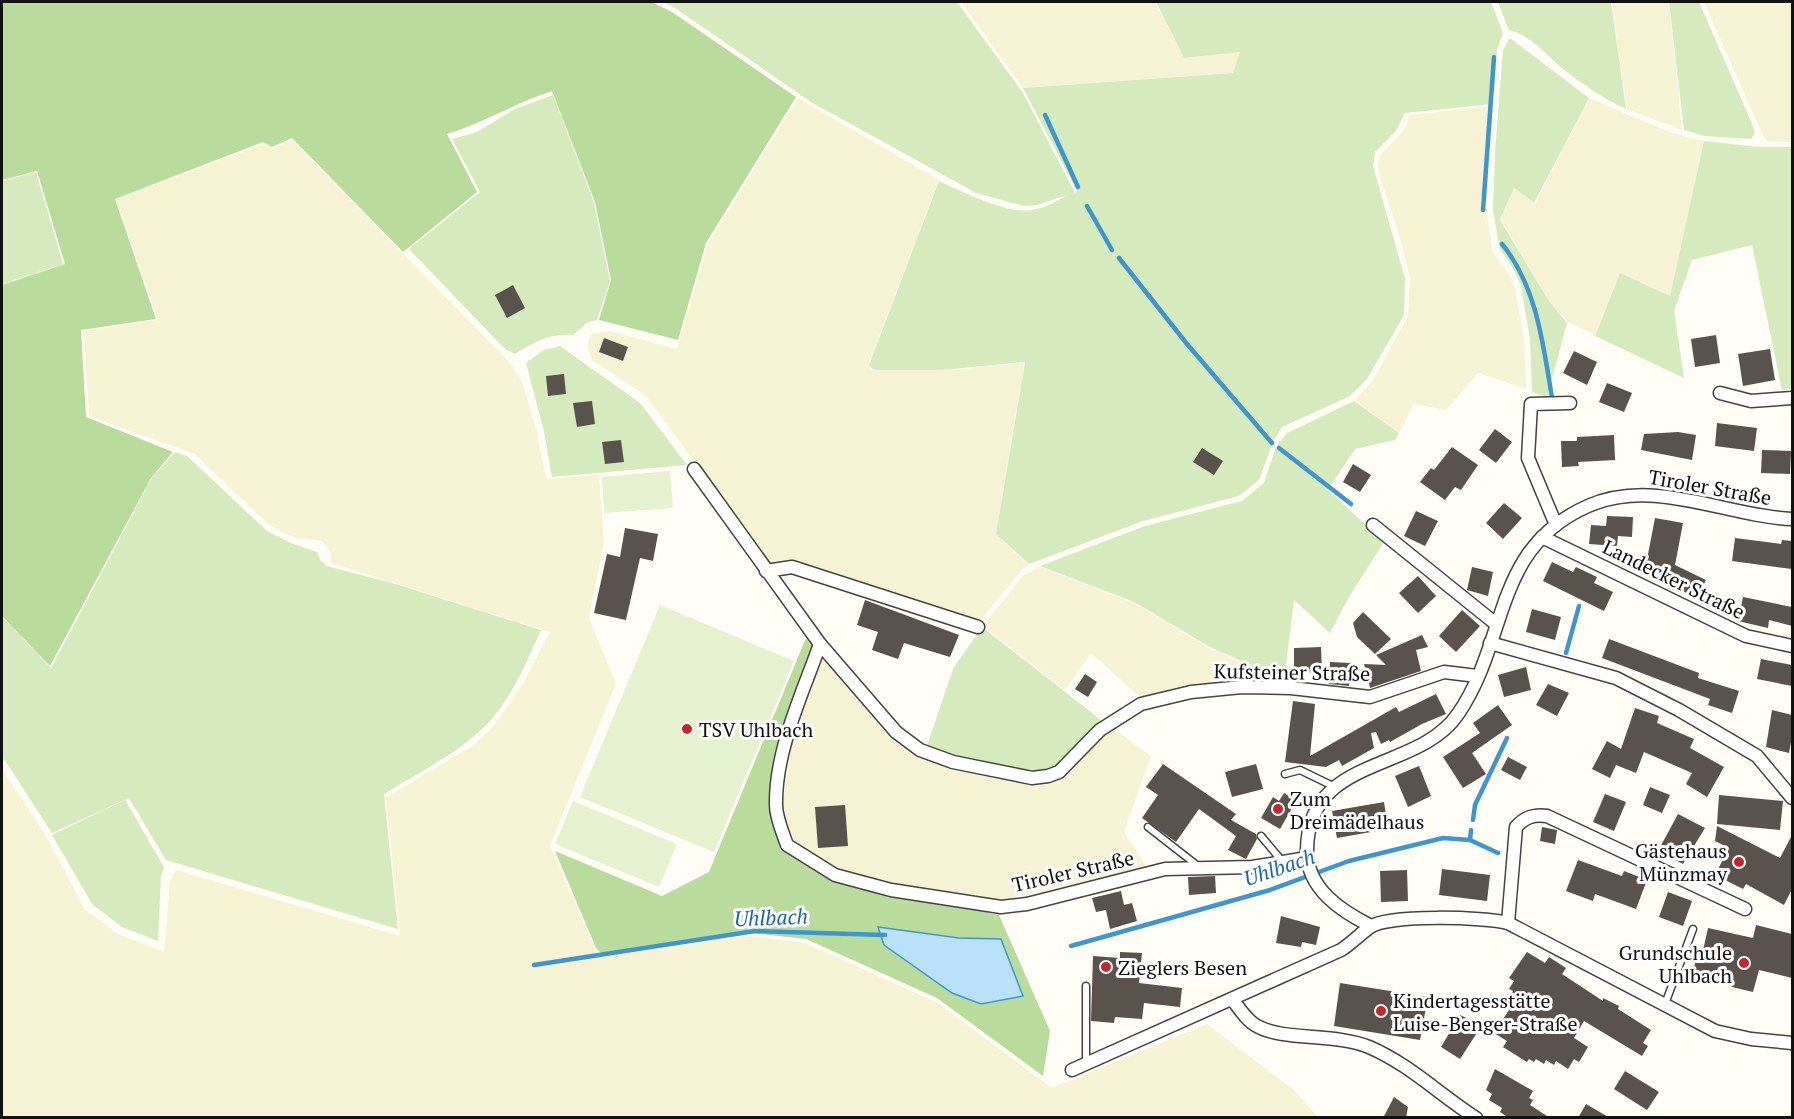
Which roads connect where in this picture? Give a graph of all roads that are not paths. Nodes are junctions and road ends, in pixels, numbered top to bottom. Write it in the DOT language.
graph roads {
  1 [pos="1720,393"];
  2 [pos="1792,398"];
  3 [pos="1570,403"];
  4 [pos="694,469"];
  5 [pos="1792,519"];
  6 [pos="1373,525"];
  7 [pos="1556,525"];
  8 [pos="1542,537"];
  9 [pos="766,572"];
  10 [pos="1496,624"];
  11 [pos="978,627"];
  12 [pos="1490,643"];
  13 [pos="820,644"];
  14 [pos="1792,646"];
  15 [pos="1478,676"];
  16 [pos="1285,774"];
  17 [pos="1335,787"];
  18 [pos="1792,798"];
  19 [pos="1148,827"];
  20 [pos="1261,836"];
  21 [pos="1283,862"];
  22 [pos="1308,862"];
  23 [pos="1199,867"];
  24 [pos="1745,909"];
  25 [pos="1508,923"];
  26 [pos="1371,926"];
  27 [pos="1693,929"];
  28 [pos="1086,986"];
  29 [pos="1232,999"];
  30 [pos="1664,1006"];
  31 [pos="1792,1043"];
  32 [pos="1086,1065"];
  33 [pos="1072,1070"];
  34 [pos="1476,1118"];
  1 -- 2 [label="street"];
  3 -- 7 [label="street"];
  4 -- 9 [label="street, Kufsteiner Straße"];
  5 -- 7 [label="street, Tiroler Straße"];
  6 -- 10 [label="street"];
  7 -- 8 [label="street, Tiroler Straße"];
  8 -- 10 [label="street, Tiroler Straße"];
  8 -- 14 [label="street, Landecker Straße"];
  9 -- 11 [label="street"];
  9 -- 13 [label="street, Kufsteiner Straße"];
  10 -- 12 [label="street, Tiroler Straße"];
  12 -- 15 [label="street, Tiroler Straße"];
  12 -- 18 [label="street"];
  13 -- 15 [label="street, Kufsteiner Straße"];
  13 -- 23 [label="street, Tiroler Straße"];
  15 -- 17 [label="street, Tiroler Straße"];
  16 -- 17 [label="lane"];
  17 -- 22 [label="street, Tiroler Straße"];
  19 -- 23 [label="lane"];
  20 -- 21 [label="lane"];
  21 -- 22 [label="street, Tiroler Straße"];
  21 -- 23 [label="street, Tiroler Straße"];
  22 -- 26 [label="street"];
  24 -- 25 [label="street"];
  25 -- 26 [label="street"];
  25 -- 30 [label="street"];
  26 -- 29 [label="street"];
  27 -- 30 [label="lane"];
  28 -- 32 [label="lane"];
  29 -- 32 [label="street"];
  29 -- 34 [label="street"];
  30 -- 31 [label="street"];
  32 -- 33 [label="street"];
}
